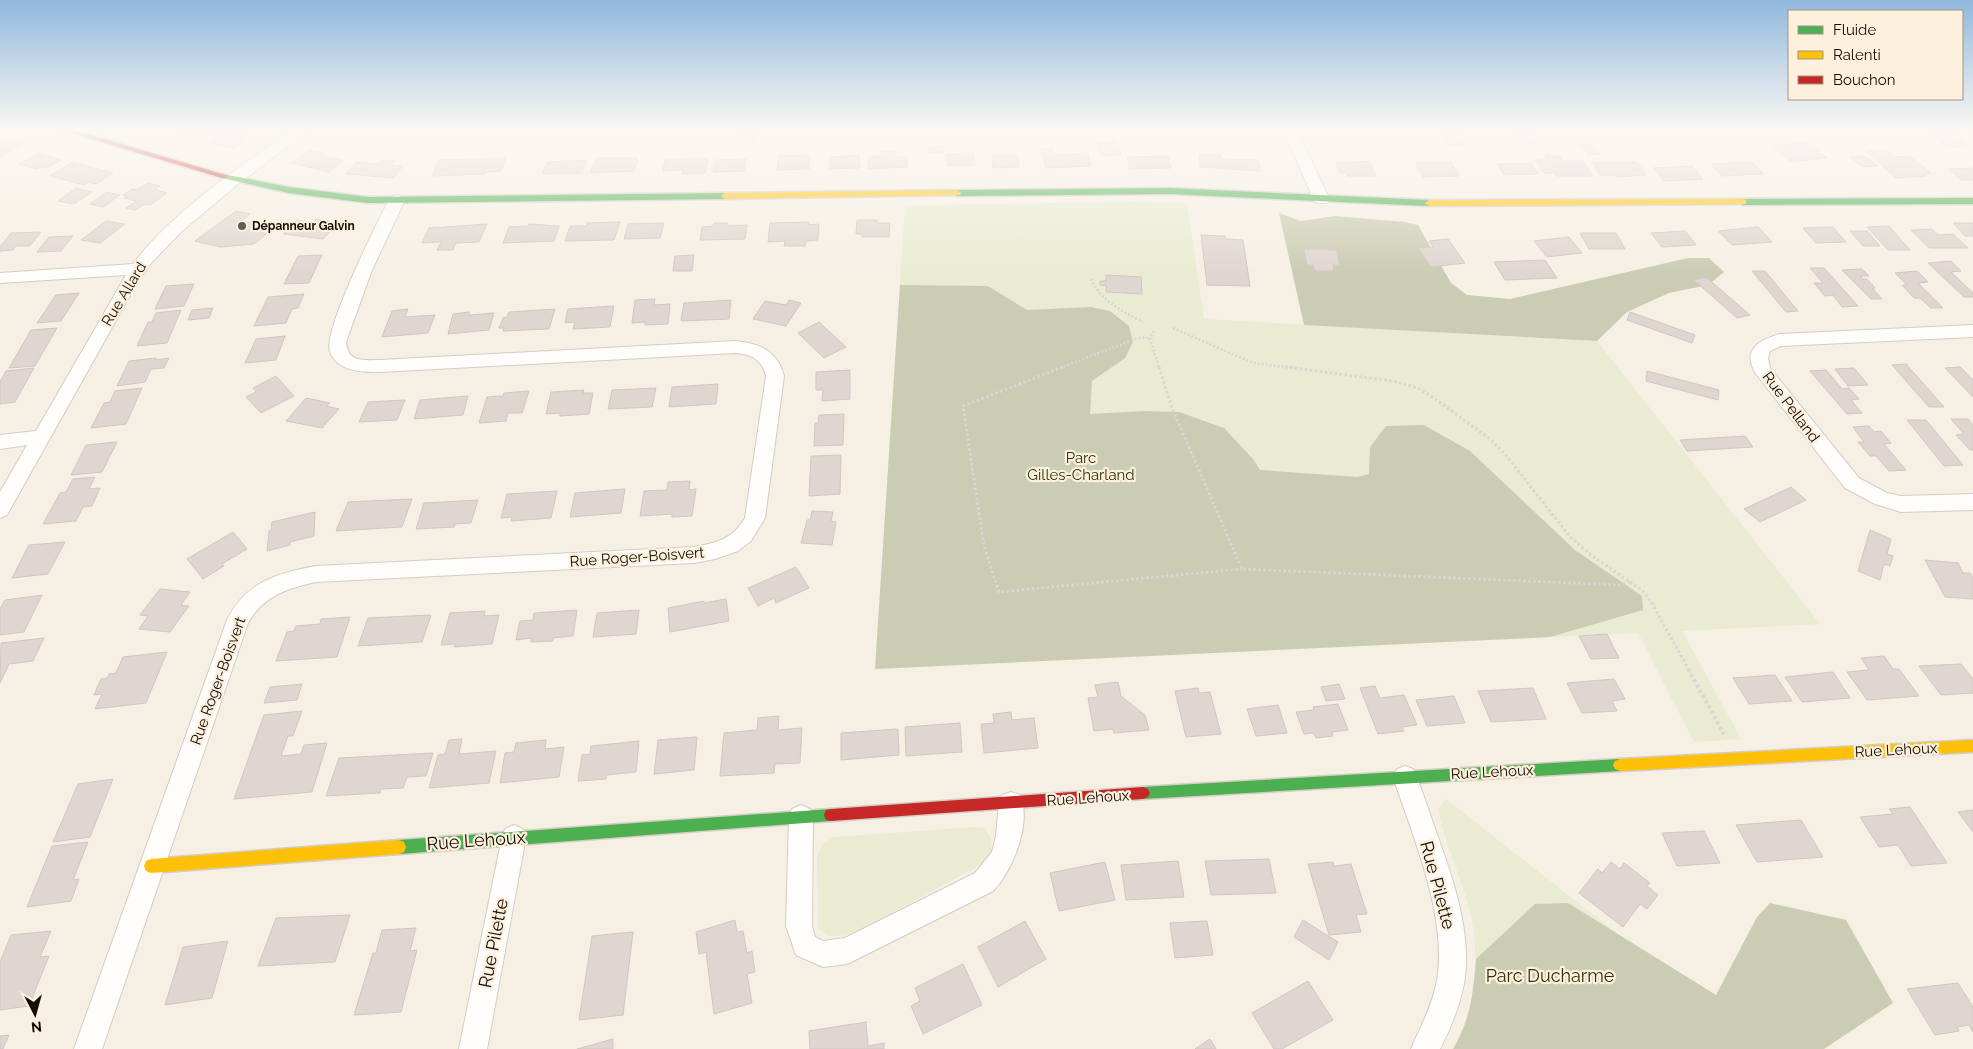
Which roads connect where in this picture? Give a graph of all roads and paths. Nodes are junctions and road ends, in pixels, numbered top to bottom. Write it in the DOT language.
graph roads {
  1 [pos="228,177"];
  2 [pos="237,177"];
  3 [pos="1312,177"];
  4 [pos="235,179"];
  5 [pos="397,200"];
  6 [pos="1322,200"];
  7 [pos="1973,201"];
  8 [pos="137,269"];
  9 [pos="0,278"];
  10 [pos="1091,279"];
  11 [pos="1143,322"];
  12 [pos="1173,328"];
  13 [pos="1154,331"];
  14 [pos="1973,331"];
  15 [pos="1150,338"];
  16 [pos="41,437"];
  17 [pos="0,442"];
  18 [pos="1973,502"];
  19 [pos="0,510"];
  20 [pos="1242,569"];
  21 [pos="1630,582"];
  22 [pos="1973,746"];
  23 [pos="1737,759"];
  24 [pos="1406,777"];
  25 [pos="1011,803"];
  26 [pos="801,817"];
  27 [pos="514,837"];
  28 [pos="150,866"];
  29 [pos="88,1049"];
  30 [pos="474,1049"];
  31 [pos="1425,1049"];
  1 -- 4 [label="street"];
  2 -- 4 [label="street, Rue Allard"];
  3 -- 6 [label="street"];
  4 -- 5 [label="street"];
  4 -- 8 [label="street, Rue Allard"];
  5 -- 6 [label="street"];
  5 -- 28 [label="street, Rue Roger-Boisvert"];
  6 -- 7 [label="street"];
  8 -- 9 [label="street"];
  8 -- 16 [label="street, Rue Allard"];
  10 -- 11 [label="path"];
  12 -- 21 [label="path"];
  13 -- 15 [label="path"];
  14 -- 18 [label="street, Rue Pelland"];
  15 -- 20 [label="path"];
  15 -- 20 [label="path"];
  16 -- 17 [label="street"];
  16 -- 19 [label="street, Rue Allard"];
  20 -- 21 [label="path"];
  21 -- 23 [label="path"];
  22 -- 23 [label="street, Rue Lehoux"];
  23 -- 24 [label="street, Rue Lehoux"];
  24 -- 25 [label="street, Rue Lehoux"];
  24 -- 31 [label="street, Rue Pilette"];
  25 -- 26 [label="street, Rue Lehoux"];
  25 -- 26 [label="street"];
  26 -- 27 [label="street, Rue Lehoux"];
  27 -- 28 [label="street, Rue Lehoux"];
  27 -- 30 [label="street, Rue Pilette"];
  28 -- 29 [label="street, Rue Roger-Boisvert"];
}
